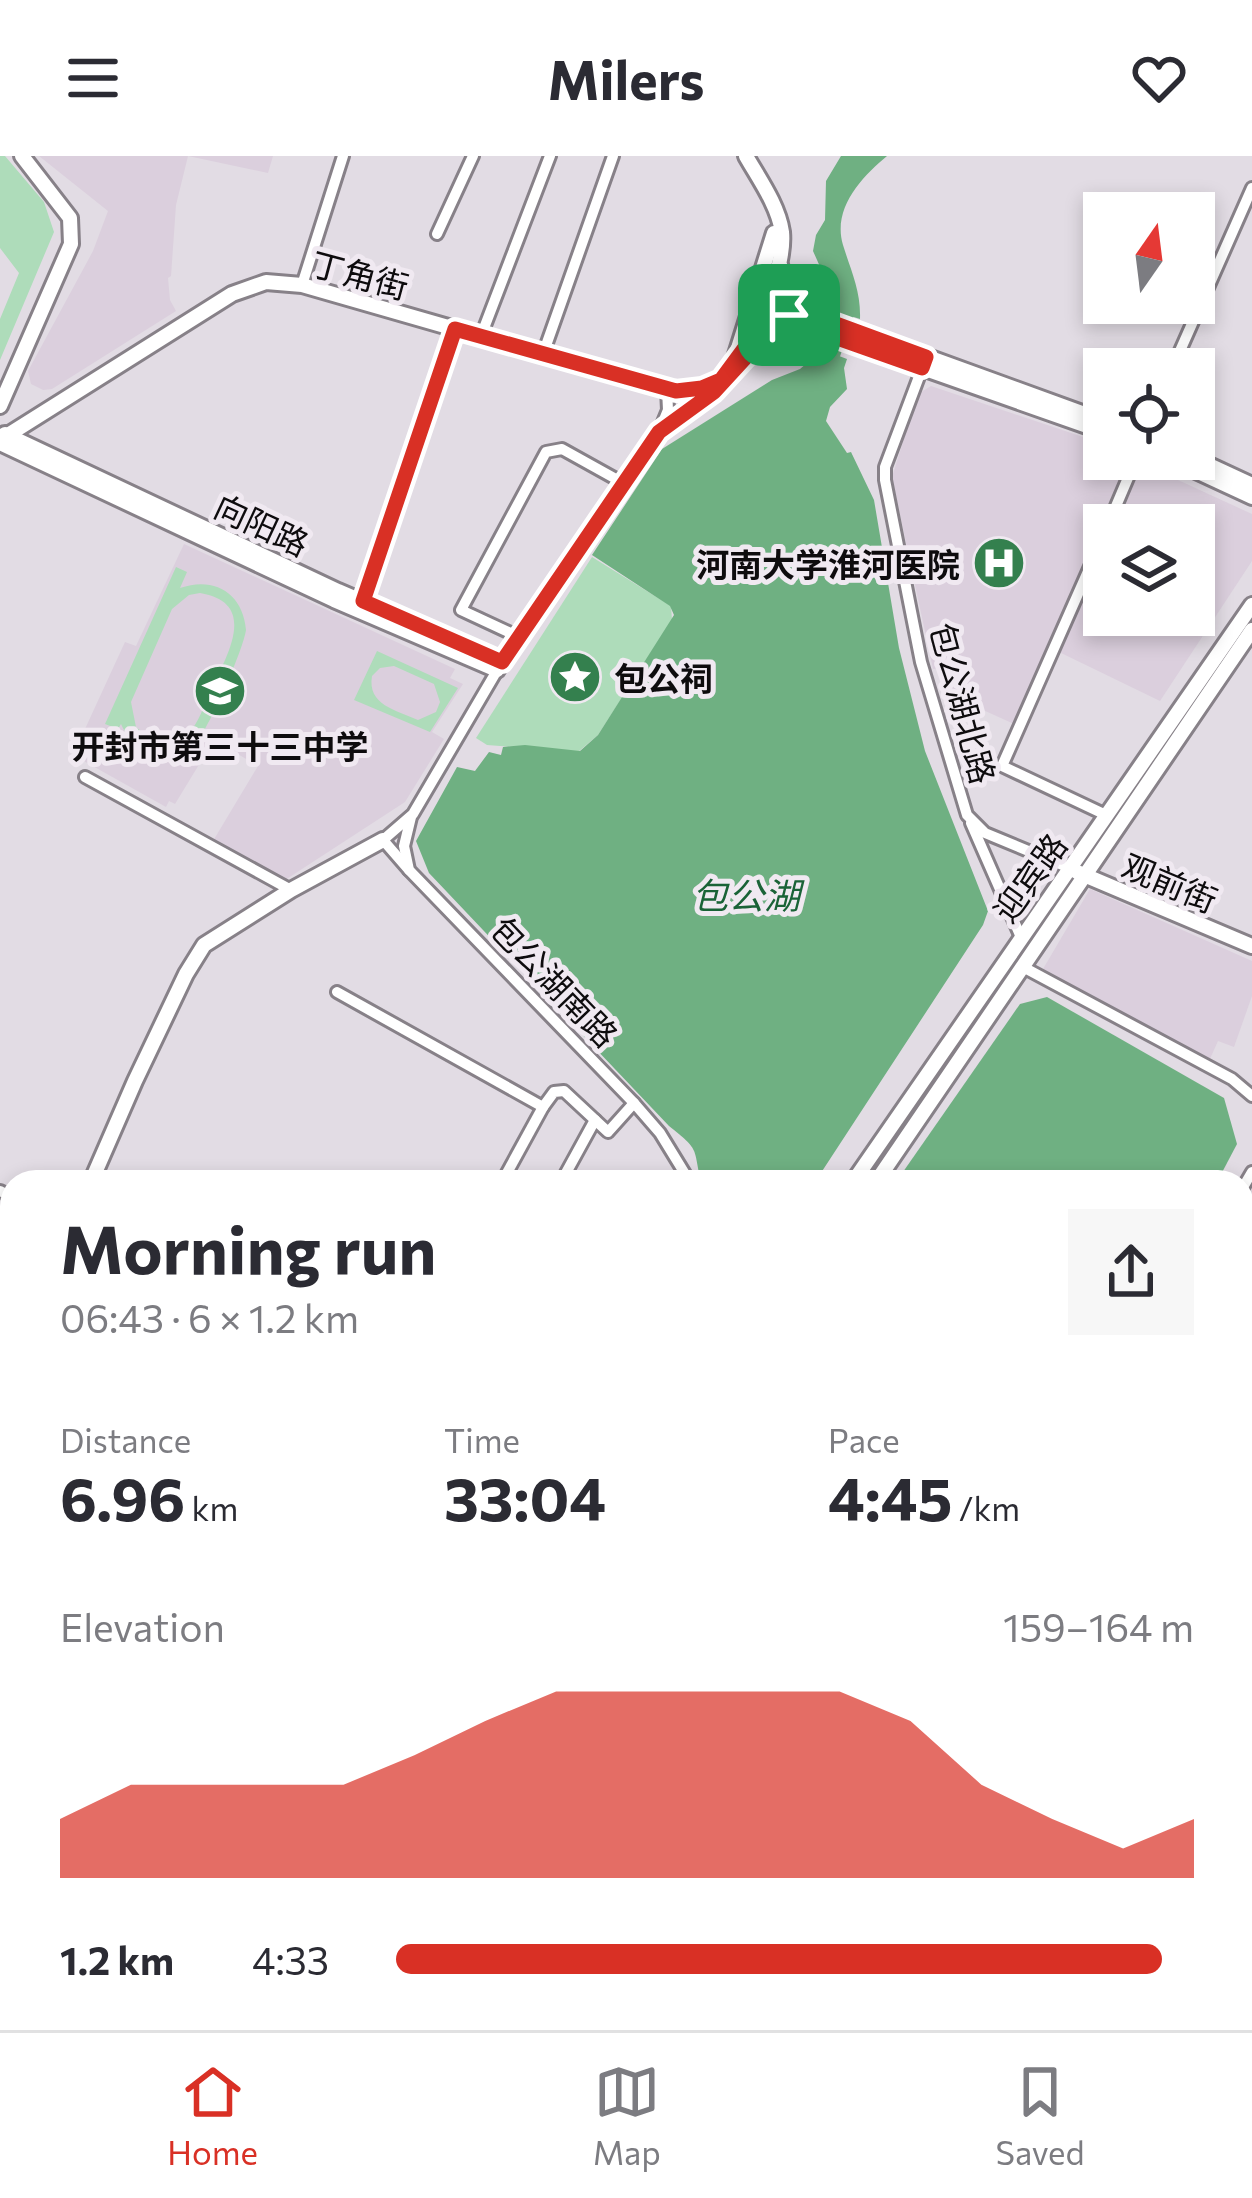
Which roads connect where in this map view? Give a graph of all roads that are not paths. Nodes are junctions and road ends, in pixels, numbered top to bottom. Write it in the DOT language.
graph roads {
  1 [pos="22,156"];
  2 [pos="343,156"];
  3 [pos="473,156"];
  4 [pos="550,156"];
  5 [pos="613,156"];
  6 [pos="746,156"];
  7 [pos="1252,188"];
  8 [pos="73,229"];
  9 [pos="437,234"];
  10 [pos="777,249"];
  11 [pos="775,278"];
  12 [pos="302,285"];
  13 [pos="800,320"];
  14 [pos="455,329"];
  15 [pos="758,330"];
  16 [pos="481,336"];
  17 [pos="1181,348"];
  18 [pos="744,351"];
  19 [pos="543,354"];
  20 [pos="924,362"];
  21 [pos="727,375"];
  22 [pos="0,388"];
  23 [pos="668,389"];
  24 [pos="0,406"];
  25 [pos="1083,414"];
  26 [pos="1083,424"];
  27 [pos="659,432"];
  28 [pos="3,436"];
  29 [pos="1215,468"];
  30 [pos="1215,480"];
  31 [pos="625,484"];
  32 [pos="1252,485"];
  33 [pos="1252,497"];
  34 [pos="1083,583"];
  35 [pos="363,601"];
  36 [pos="1252,605"];
  37 [pos="1252,630"];
  38 [pos="519,637"];
  39 [pos="499,666"];
  40 [pos="86,777"];
  41 [pos="412,814"];
  42 [pos="967,815"];
  43 [pos="1106,815"];
  44 [pos="382,840"];
  45 [pos="409,869"];
  46 [pos="1074,871"];
  47 [pos="291,890"];
  48 [pos="1020,935"];
  49 [pos="1252,946"];
  50 [pos="1023,967"];
  51 [pos="337,992"];
  52 [pos="1252,1096"];
  53 [pos="634,1102"];
  54 [pos="544,1107"];
  55 [pos="595,1120"];
  56 [pos="96,1170"];
  57 [pos="509,1170"];
  58 [pos="568,1170"];
  59 [pos="683,1170"];
  60 [pos="861,1170"];
  61 [pos="884,1170"];
  1 -- 8 [label="street"];
  2 -- 12 [label="street"];
  3 -- 9 [label="street"];
  4 -- 16 [label="street"];
  5 -- 19 [label="street"];
  6 -- 10 [label="street"];
  7 -- 17 [label="street"];
  8 -- 22 [label="street"];
  8 -- 24 [label="street"];
  10 -- 11 [label="street"];
  10 -- 13 [label="street"];
  10 -- 18 [label="street"];
  11 -- 13 [label="street"];
  11 -- 15 [label="street"];
  12 -- 14 [label="street, 丁角街"];
  12 -- 28 [label="street, 丁角街"];
  13 -- 15 [label="street"];
  13 -- 18 [label="street"];
  13 -- 20 [label="street"];
  14 -- 16 [label="street, 丁角街"];
  14 -- 35 [label="street"];
  15 -- 18 [label="street"];
  16 -- 19 [label="street, 丁角街"];
  18 -- 21 [label="street"];
  19 -- 23 [label="street, 丁角街"];
  20 -- 25 [label="street"];
  20 -- 26 [label="street"];
  20 -- 42 [label="street, 包公湖北路"];
  21 -- 23 [label="street, 丁角街"];
  21 -- 27 [label="street"];
  23 -- 27 [label="street"];
  27 -- 31 [label="street"];
  28 -- 35 [label="street, 向阳路"];
  28 -- 39 [label="street, 向阳路"];
  29 -- 32 [label="street"];
  30 -- 33 [label="street"];
  31 -- 38 [label="street"];
  31 -- 38 [label="street"];
  34 -- 43 [label="street"];
  35 -- 39 [label="street, 向阳路"];
  36 -- 43 [label="street, 迎宾路"];
  37 -- 46 [label="street, 迎宾路"];
  38 -- 39 [label="street"];
  39 -- 41 [label="street"];
  40 -- 47 [label="street"];
  41 -- 44 [label="street"];
  41 -- 45 [label="street"];
  42 -- 46 [label="street, 包公湖北路"];
  42 -- 48 [label="street"];
  43 -- 46 [label="street, 迎宾路"];
  44 -- 45 [label="street, 包公湖南路"];
  44 -- 47 [label="street"];
  45 -- 53 [label="street, 包公湖南路"];
  46 -- 48 [label="street, 迎宾路"];
  46 -- 49 [label="street, 观前街"];
  46 -- 50 [label="street, 迎宾路"];
  47 -- 56 [label="street"];
  48 -- 60 [label="street, 迎宾路"];
  50 -- 52 [label="street"];
  50 -- 61 [label="street, 迎宾路"];
  51 -- 54 [label="street"];
  53 -- 55 [label="street"];
  53 -- 59 [label="street, 包公湖南路"];
  54 -- 55 [label="street"];
  54 -- 57 [label="street"];
  55 -- 58 [label="street"];
}
